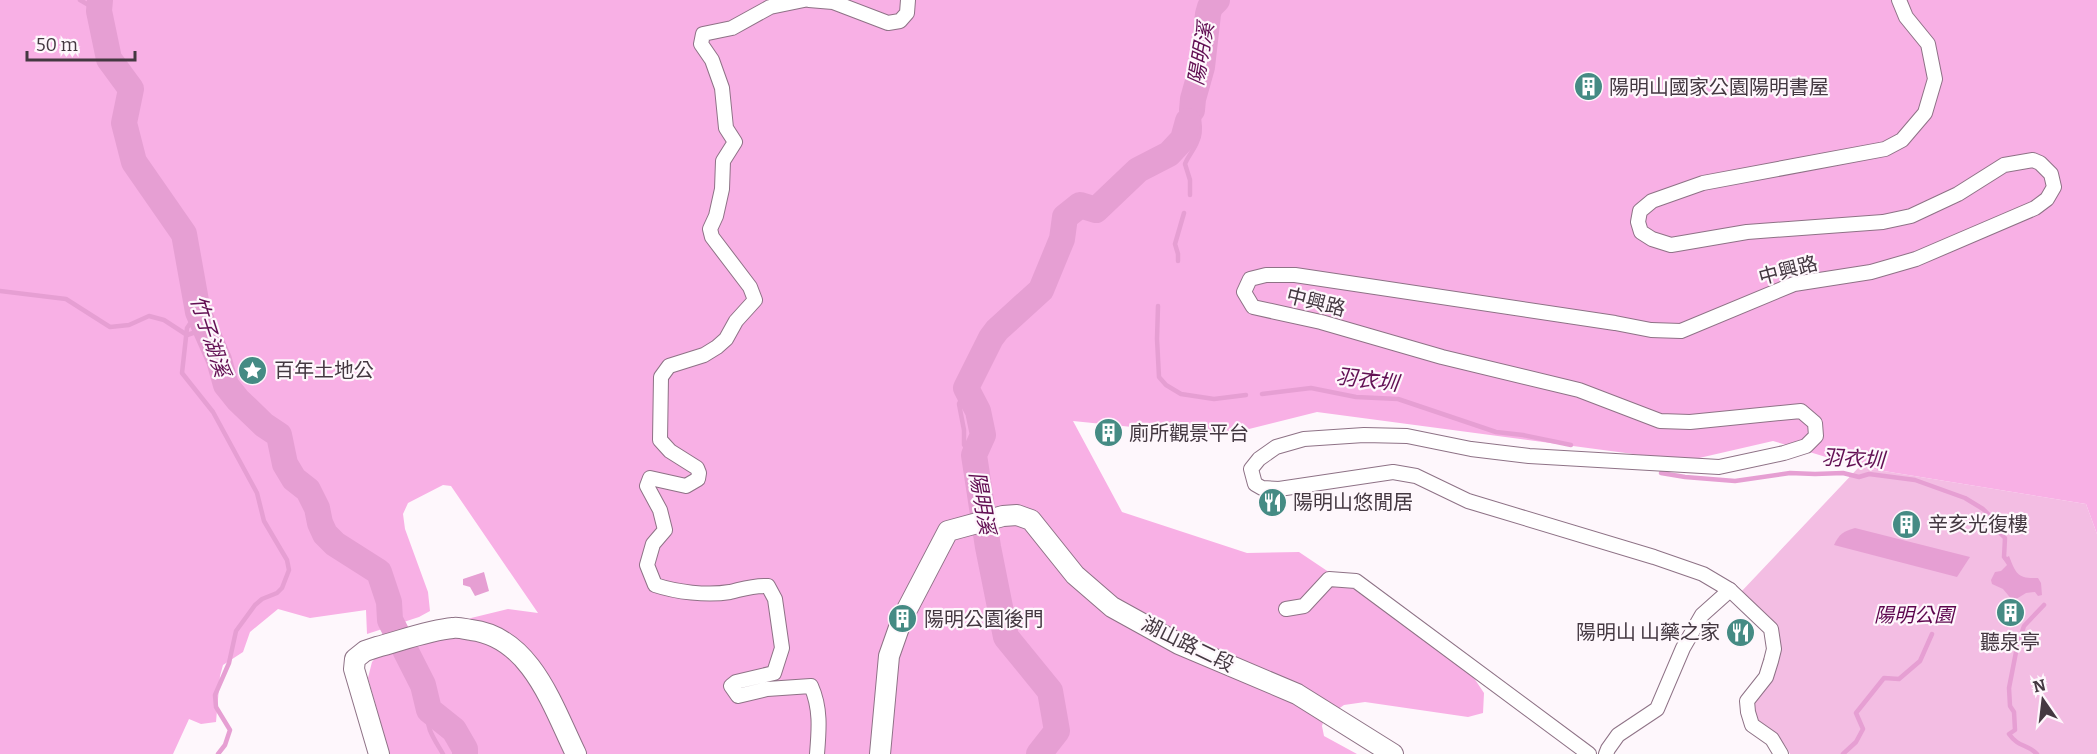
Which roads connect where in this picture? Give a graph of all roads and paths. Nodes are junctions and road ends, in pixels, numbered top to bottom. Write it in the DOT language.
graph roads {
  1 [pos="804,0"];
  2 [pos="809,0"];
  3 [pos="908,0"];
  4 [pos="1899,0"];
  5 [pos="1730,590"];
  6 [pos="1286,609"];
  7 [pos="879,752"];
  8 [pos="1778,753"];
  9 [pos="379,754"];
  10 [pos="576,754"];
  11 [pos="817,754"];
  12 [pos="1393,754"];
  13 [pos="1589,754"];
  14 [pos="1606,754"];
  1 -- 11 [label="street"];
  2 -- 3 [label="street"];
  4 -- 5 [label="street, 中興路"];
  5 -- 8 [label="street, 中興路"];
  5 -- 14 [label="street"];
  6 -- 13 [label="street"];
  7 -- 12 [label="street, 湖山路二段"];
  9 -- 10 [label="street"];
}
